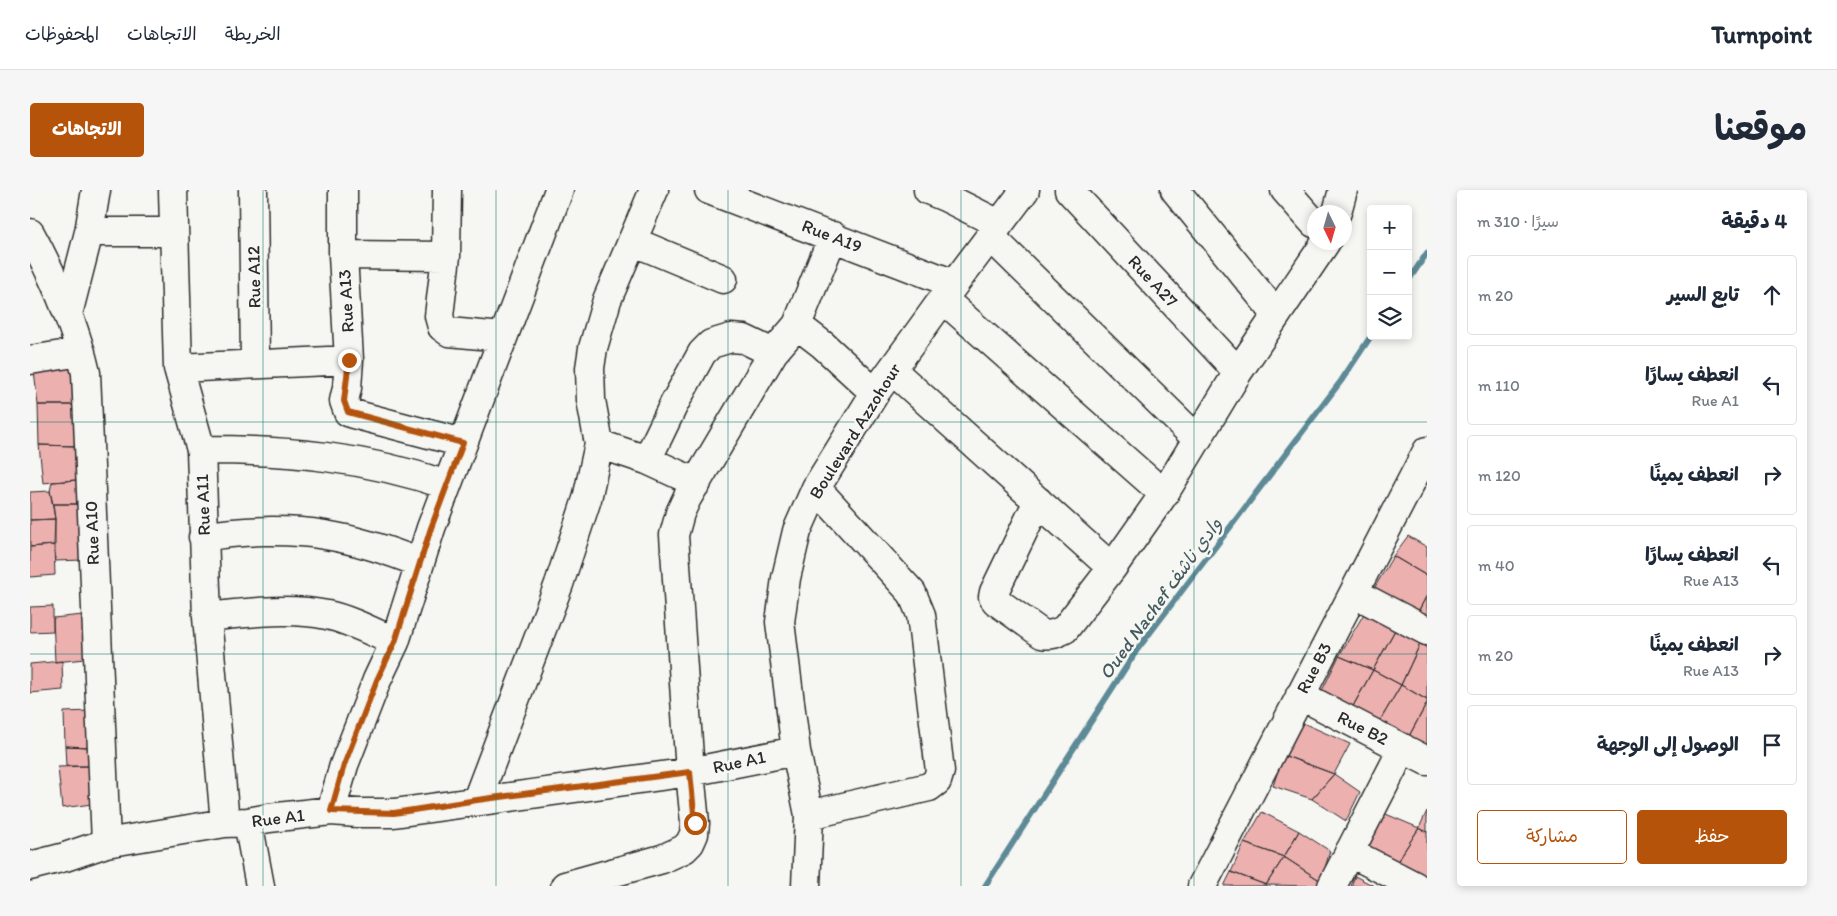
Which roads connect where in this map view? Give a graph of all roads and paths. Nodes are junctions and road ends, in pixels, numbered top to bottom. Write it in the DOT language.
graph roads {
  1 [pos="96,190"];
  2 [pos="173,190"];
  3 [pos="253,190"];
  4 [pos="344,190"];
  5 [pos="446,190"];
  6 [pos="559,190"];
  7 [pos="654,190"];
  8 [pos="710,190"];
  9 [pos="1025,190"];
  10 [pos="1069,190"];
  11 [pos="1175,190"];
  12 [pos="1343,190"];
  13 [pos="941,192"];
  14 [pos="1290,192"];
  15 [pos="1339,205"];
  16 [pos="1307,214"];
  17 [pos="995,230"];
  18 [pos="89,232"];
  19 [pos="174,232"];
  20 [pos="30,233"];
  21 [pos="833,236"];
  22 [pos="632,241"];
  23 [pos="1320,250"];
  24 [pos="344,255"];
  25 [pos="446,256"];
  26 [pos="723,279"];
  27 [pos="948,291"];
  28 [pos="68,314"];
  29 [pos="1276,314"];
  30 [pos="797,324"];
  31 [pos="502,337"];
  32 [pos="81,352"];
  33 [pos="773,353"];
  34 [pos="30,360"];
  35 [pos="349,360"];
  36 [pos="255,363"];
  37 [pos="178,368"];
  38 [pos="892,370"];
  39 [pos="1238,372"];
  40 [pos="875,393"];
  41 [pos="1197,439"];
  42 [pos="463,443"];
  43 [pos="599,444"];
  44 [pos="201,450"];
  45 [pos="1427,451"];
  46 [pos="647,460"];
  47 [pos="697,483"];
  48 [pos="447,485"];
  49 [pos="816,488"];
  50 [pos="1164,494"];
  51 [pos="1038,501"];
  52 [pos="204,537"];
  53 [pos="420,562"];
  54 [pos="1112,568"];
  55 [pos="1354,593"];
  56 [pos="207,617"];
  57 [pos="1427,631"];
  58 [pos="395,642"];
  59 [pos="1300,695"];
  60 [pos="1403,748"];
  61 [pos="796,750"];
  62 [pos="1427,761"];
  63 [pos="690,772"];
  64 [pos="477,800"];
  65 [pos="331,811"];
  66 [pos="809,815"];
  67 [pos="236,823"];
  68 [pos="106,843"];
  69 [pos="1349,852"];
  70 [pos="30,866"];
  71 [pos="260,886"];
  72 [pos="565,886"];
  73 [pos="806,886"];
  74 [pos="1202,886"];
  75 [pos="1332,886"];
  76 [pos="1415,886"];
  1 -- 18 [label="street"];
  2 -- 19 [label="street, Rue A11"];
  3 -- 36 [label="street, Rue A12"];
  4 -- 24 [label="street, Rue A13"];
  5 -- 25 [label="street"];
  6 -- 31 [label="street"];
  7 -- 22 [label="street"];
  8 -- 21 [label="street, Rue A19"];
  9 -- 17 [label="street, Boulevard Azzohour"];
  10 -- 39 [label="street, Rue A27"];
  11 -- 29 [label="street"];
  12 -- 15 [label="street"];
  13 -- 17 [label="street"];
  14 -- 16 [label="street"];
  17 -- 27 [label="street, Boulevard Azzohour"];
  17 -- 41 [label="street"];
  18 -- 19 [label="street"];
  18 -- 28 [label="street"];
  19 -- 37 [label="street, Rue A11"];
  20 -- 28 [label="street, Rue A10"];
  21 -- 27 [label="street, Rue A19"];
  21 -- 30 [label="street"];
  22 -- 26 [label="street"];
  22 -- 43 [label="street"];
  23 -- 29 [label="street"];
  24 -- 25 [label="street"];
  24 -- 35 [label="street, Rue A13"];
  25 -- 31 [label="street"];
  27 -- 38 [label="street, Boulevard Azzohour"];
  27 -- 50 [label="street, Rue A19"];
  28 -- 32 [label="street, Rue A10"];
  29 -- 39 [label="street"];
  30 -- 33 [label="street"];
  30 -- 40 [label="street"];
  31 -- 42 [label="street"];
  32 -- 34 [label="street"];
  32 -- 68 [label="street, Rue A10"];
  33 -- 46 [label="street"];
  33 -- 47 [label="street"];
  35 -- 36 [label="street"];
  35 -- 42 [label="street, Rue A13"];
  36 -- 37 [label="street"];
  37 -- 44 [label="street, Rue A11"];
  38 -- 40 [label="street, Boulevard Azzohour"];
  38 -- 51 [label="street"];
  39 -- 41 [label="street"];
  40 -- 49 [label="street, Boulevard Azzohour"];
  41 -- 50 [label="street"];
  42 -- 48 [label="street"];
  43 -- 46 [label="street"];
  43 -- 64 [label="street"];
  44 -- 48 [label="street"];
  44 -- 52 [label="street, Rue A11"];
  45 -- 55 [label="street, Rue B3"];
  46 -- 47 [label="street"];
  47 -- 63 [label="street"];
  48 -- 53 [label="street"];
  49 -- 61 [label="street, Boulevard Azzohour"];
  49 -- 66 [label="street"];
  50 -- 54 [label="street"];
  51 -- 54 [label="street"];
  51 -- 54 [label="street"];
  52 -- 53 [label="street"];
  52 -- 56 [label="street, Rue A11"];
  53 -- 58 [label="street"];
  55 -- 57 [label="street"];
  55 -- 59 [label="street, Rue B3"];
  56 -- 58 [label="street"];
  56 -- 67 [label="street, Rue A11"];
  58 -- 65 [label="street"];
  59 -- 60 [label="street, Rue B2"];
  59 -- 74 [label="street, Rue B3"];
  60 -- 62 [label="street, Rue B2"];
  60 -- 69 [label="street"];
  61 -- 63 [label="street, Rue A1"];
  61 -- 66 [label="street, Boulevard Azzohour"];
  63 -- 64 [label="street, Rue A1"];
  63 -- 72 [label="street"];
  64 -- 65 [label="street, Rue A1"];
  65 -- 67 [label="street, Rue A1"];
  66 -- 73 [label="street, Boulevard Azzohour"];
  67 -- 68 [label="street, Rue A1"];
  67 -- 71 [label="street, Rue A11"];
  68 -- 70 [label="street, Rue A1"];
  69 -- 75 [label="street"];
  69 -- 76 [label="street"];
}
